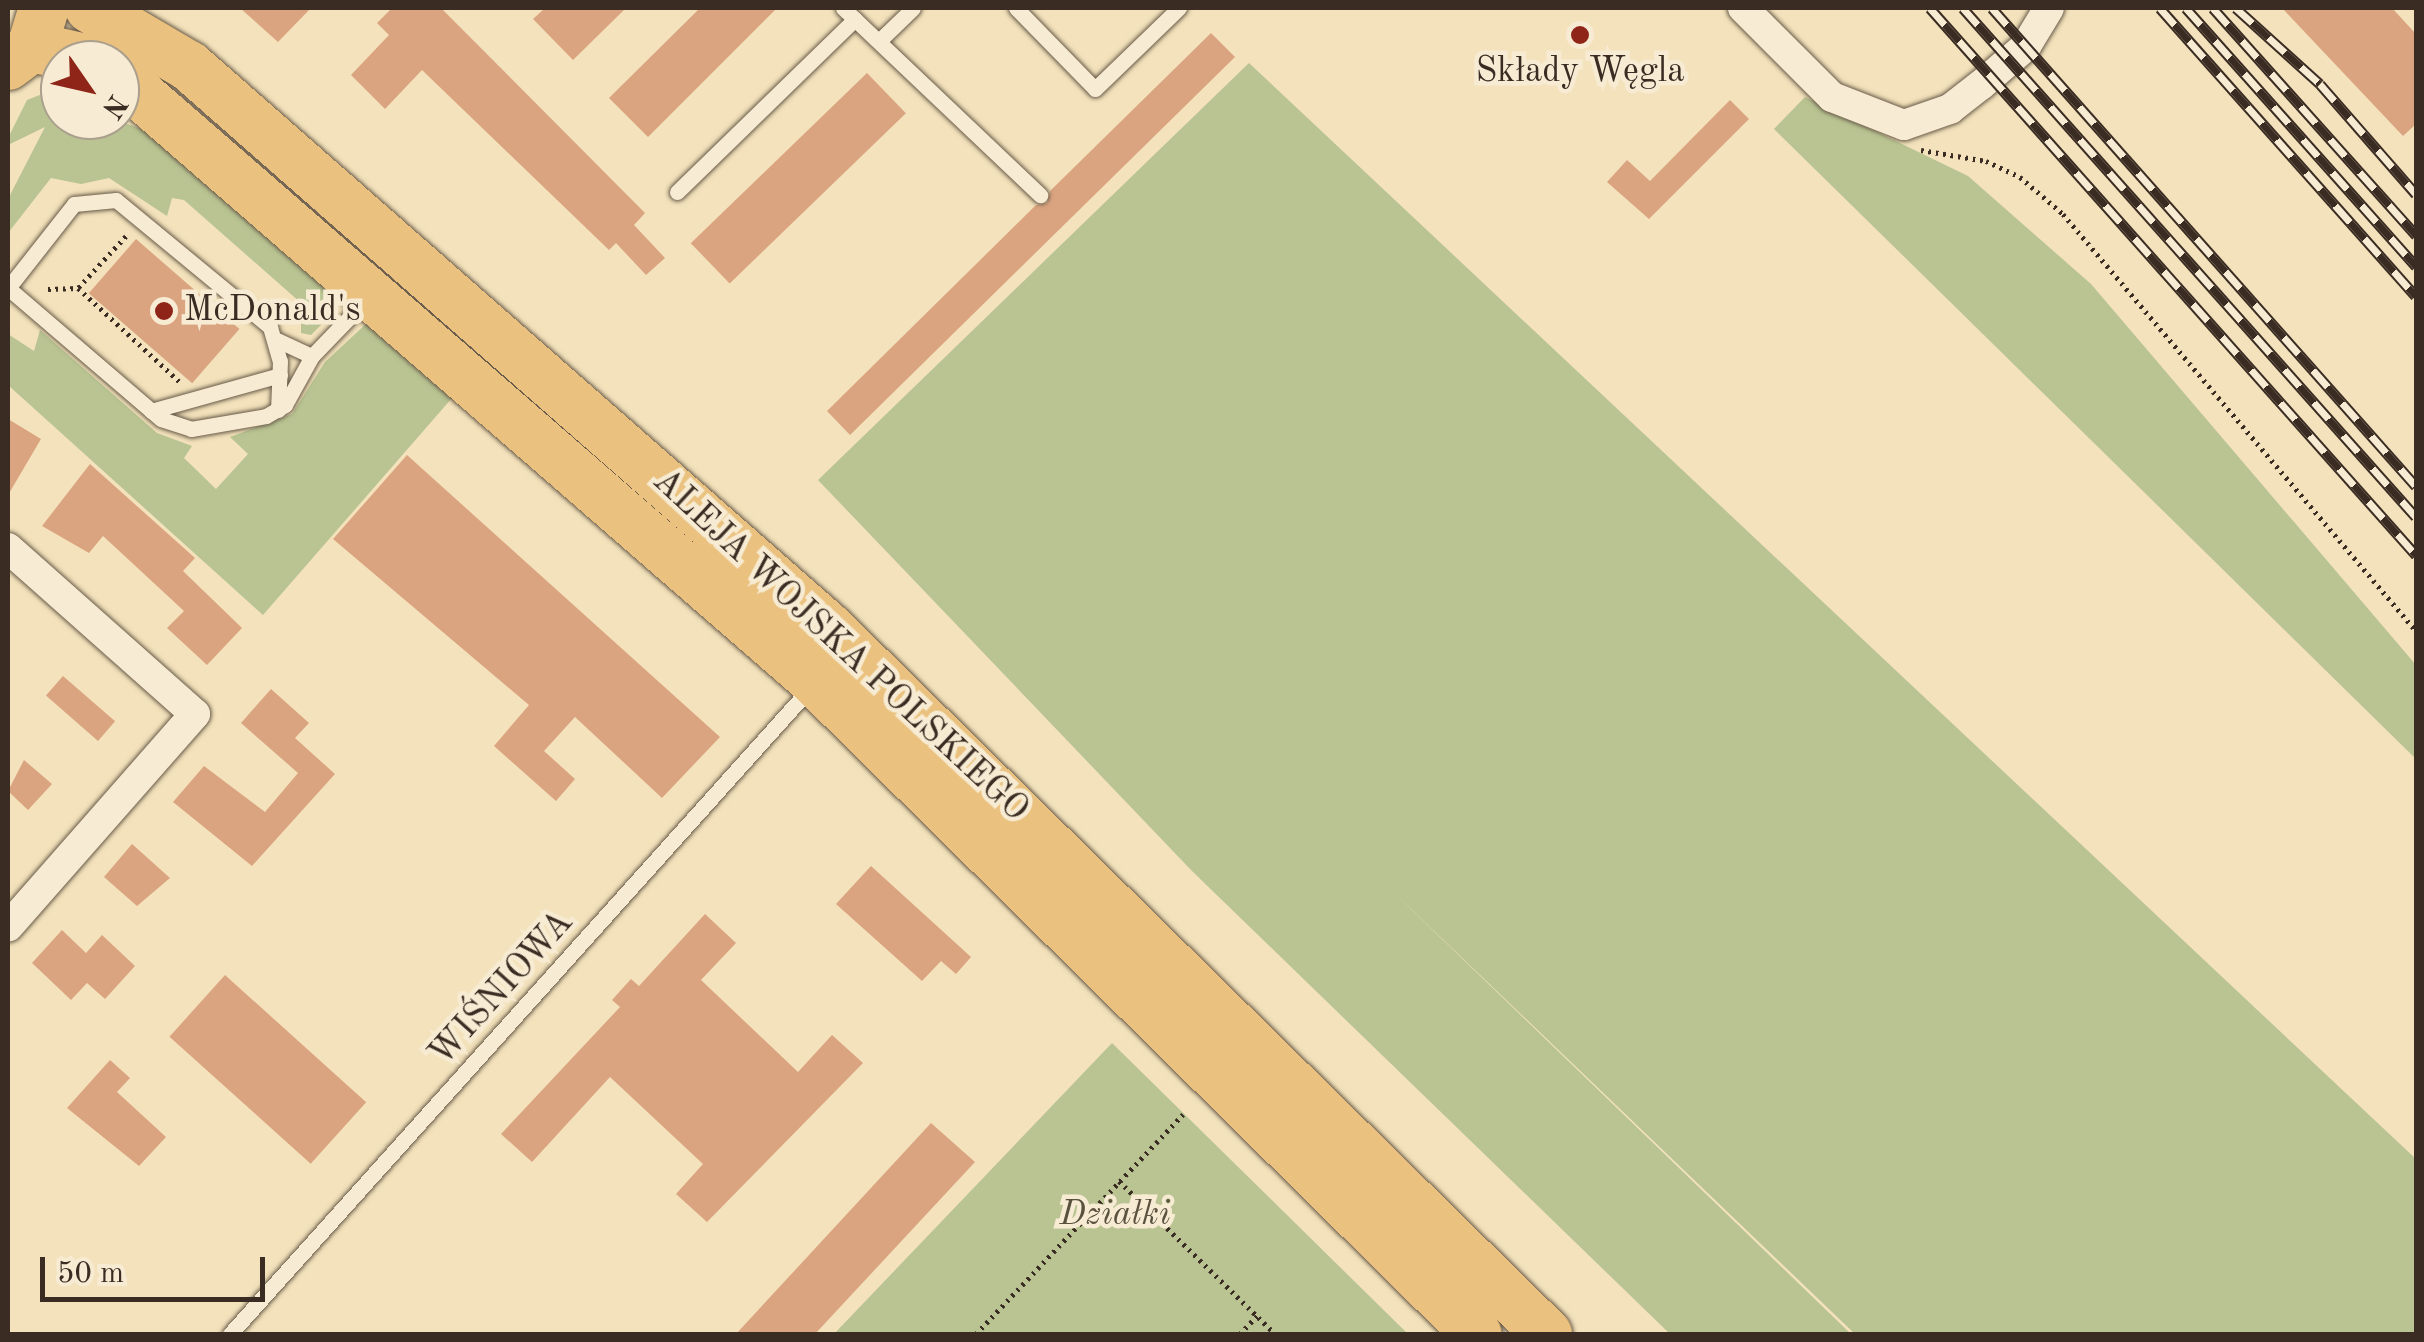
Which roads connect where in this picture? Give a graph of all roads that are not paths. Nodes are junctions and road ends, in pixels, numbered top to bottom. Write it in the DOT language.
graph roads {
  1 [pos="90,8"];
  2 [pos="913,8"];
  3 [pos="1016,8"];
  4 [pos="1179,8"];
  5 [pos="1743,8"];
  6 [pos="2050,8"];
  7 [pos="849,13"];
  8 [pos="879,41"];
  9 [pos="140,94"];
  10 [pos="677,192"];
  11 [pos="1040,195"];
  12 [pos="8,288"];
  13 [pos="374,292"];
  14 [pos="278,340"];
  15 [pos="312,356"];
  16 [pos="280,375"];
  17 [pos="278,410"];
  18 [pos="151,411"];
  19 [pos="8,548"];
  20 [pos="816,682"];
  21 [pos="8,927"];
  22 [pos="230,1334"];
  23 [pos="1477,1334"];
  24 [pos="1547,1334"];
  1 -- 24 [label="main road, ALEJA WOJSKA POLSKIEGO"];
  2 -- 8 [label="lane"];
  3 -- 4 [label="lane"];
  5 -- 6 [label="street"];
  7 -- 8 [label="lane"];
  7 -- 10 [label="lane"];
  8 -- 11 [label="lane"];
  9 -- 13 [label="main road, ALEJA WOJSKA POLSKIEGO"];
  12 -- 14 [label="lane"];
  12 -- 18 [label="lane"];
  13 -- 15 [label="lane"];
  13 -- 20 [label="main road, ALEJA WOJSKA POLSKIEGO"];
  14 -- 15 [label="lane"];
  14 -- 16 [label="lane"];
  15 -- 17 [label="lane"];
  16 -- 17 [label="lane"];
  16 -- 18 [label="lane"];
  17 -- 18 [label="lane"];
  19 -- 21 [label="street"];
  20 -- 22 [label="lane, WIŚNIOWA"];
  20 -- 23 [label="main road, ALEJA WOJSKA POLSKIEGO"];
}
